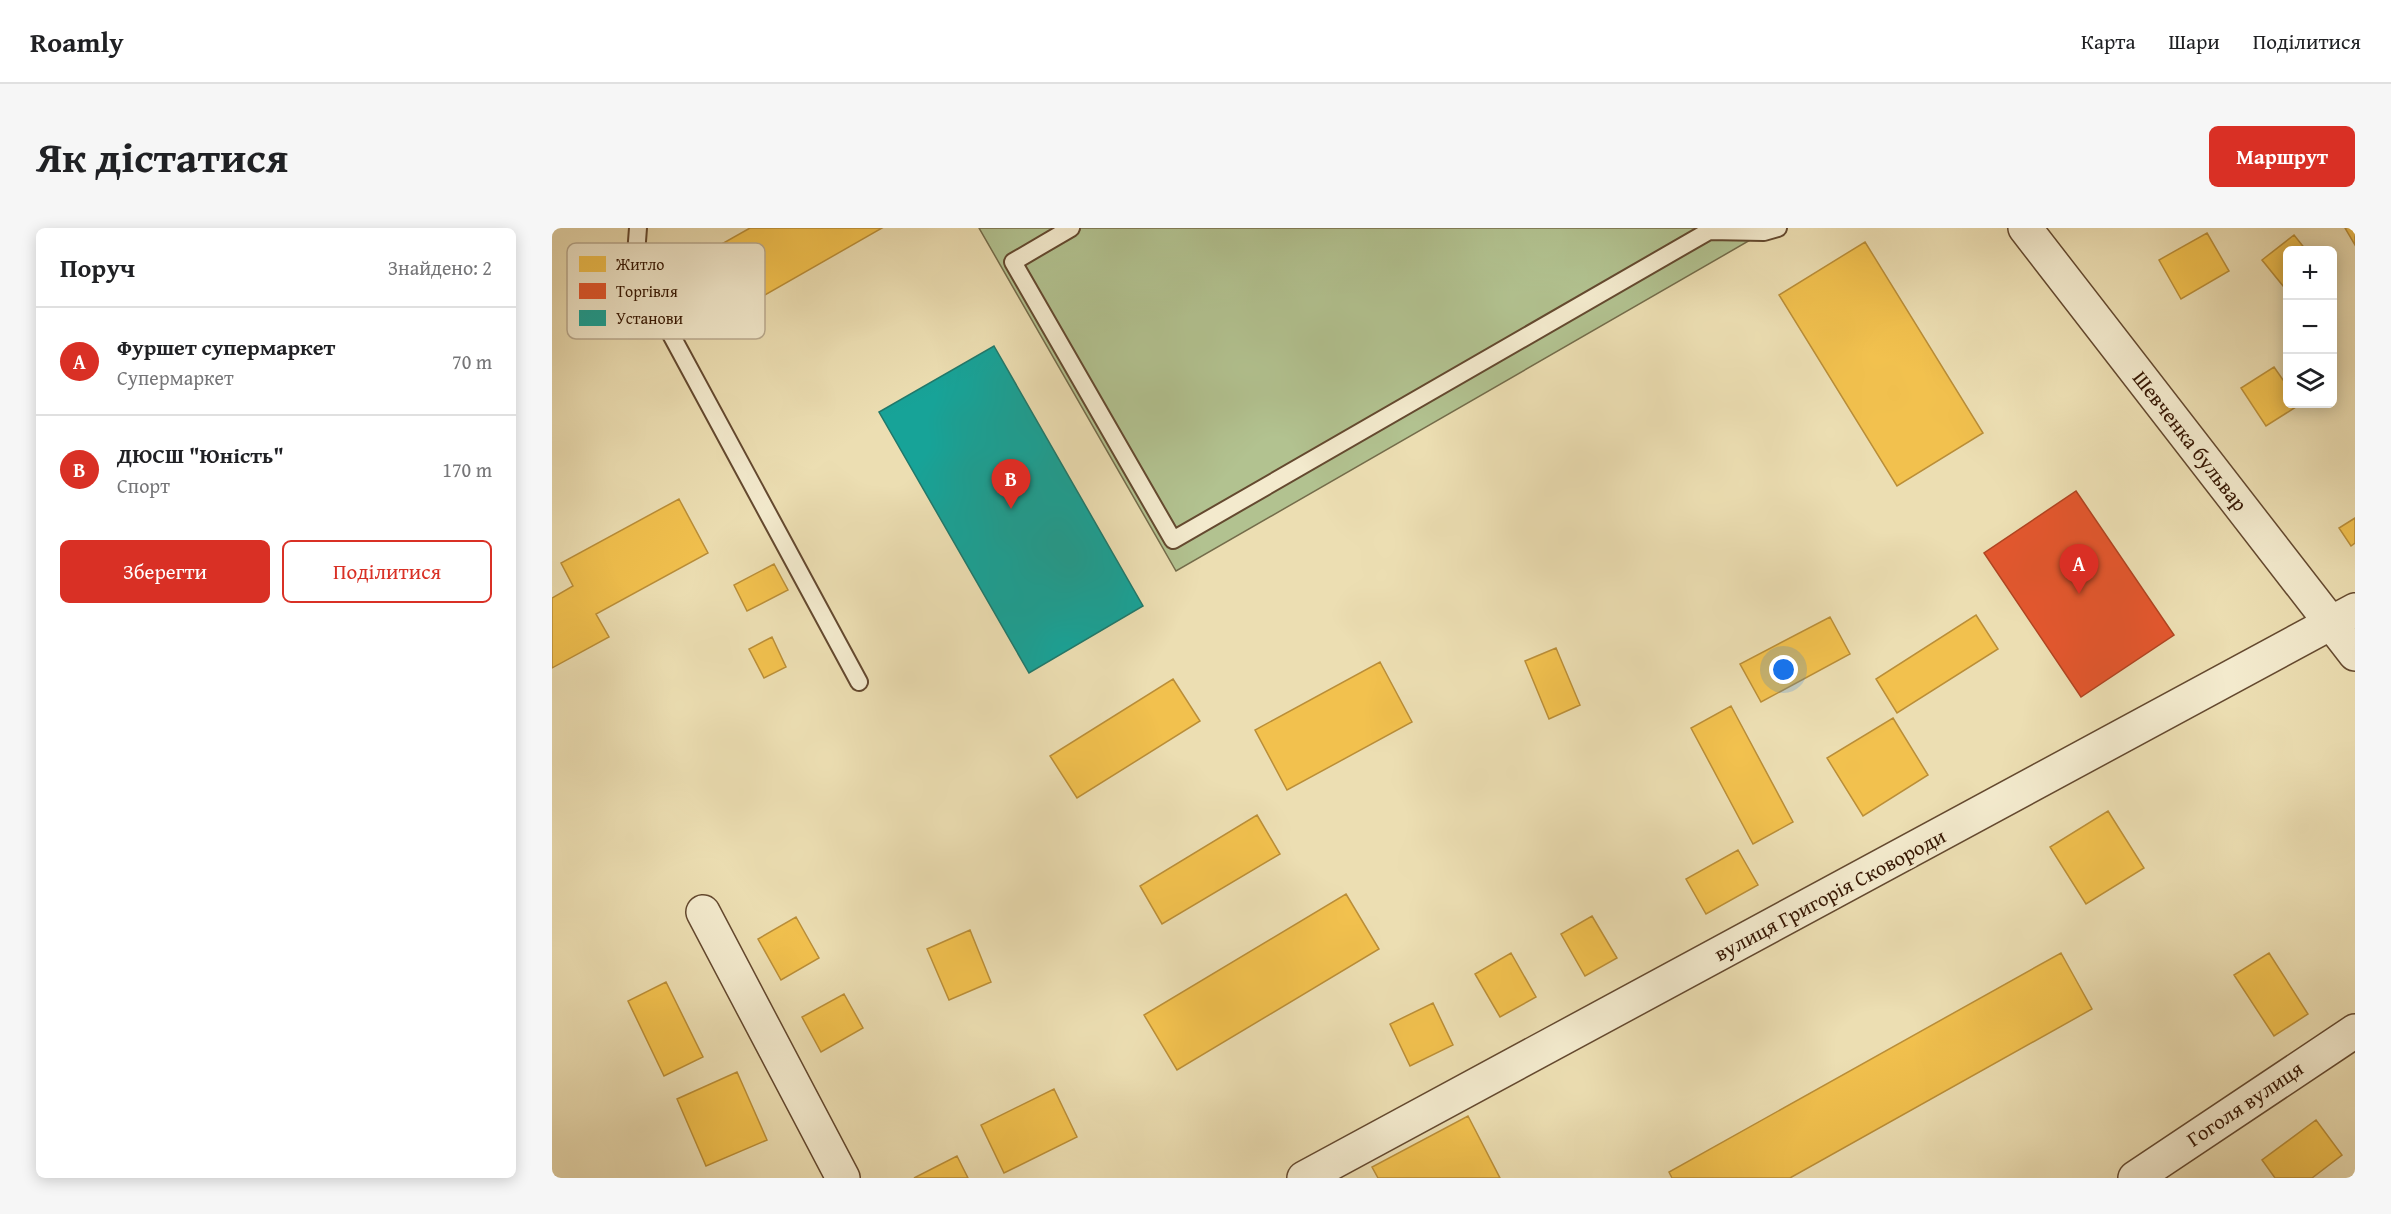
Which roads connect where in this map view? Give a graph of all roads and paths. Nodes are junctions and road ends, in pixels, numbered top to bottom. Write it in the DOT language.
graph roads {
  1 [pos="638,228"];
  2 [pos="1071,228"];
  3 [pos="1778,228"];
  4 [pos="2025,228"];
  5 [pos="637,243"];
  6 [pos="673,339"];
  7 [pos="2344,617"];
  8 [pos="2355,654"];
  9 [pos="859,682"];
  10 [pos="703,912"];
  11 [pos="2355,1031"];
  12 [pos="843,1178"];
  13 [pos="1304,1178"];
  14 [pos="2135,1178"];
  1 -- 5 [label="lane"];
  2 -- 3 [label="lane"];
  4 -- 7 [label="street, Шевченка бульвар"];
  6 -- 9 [label="lane"];
  7 -- 8 [label="street, Шевченка бульвар"];
  7 -- 13 [label="street, вулиця Григорія Сковороди"];
  10 -- 12 [label="street"];
  11 -- 14 [label="street, Гоголя вулиця"];
}
